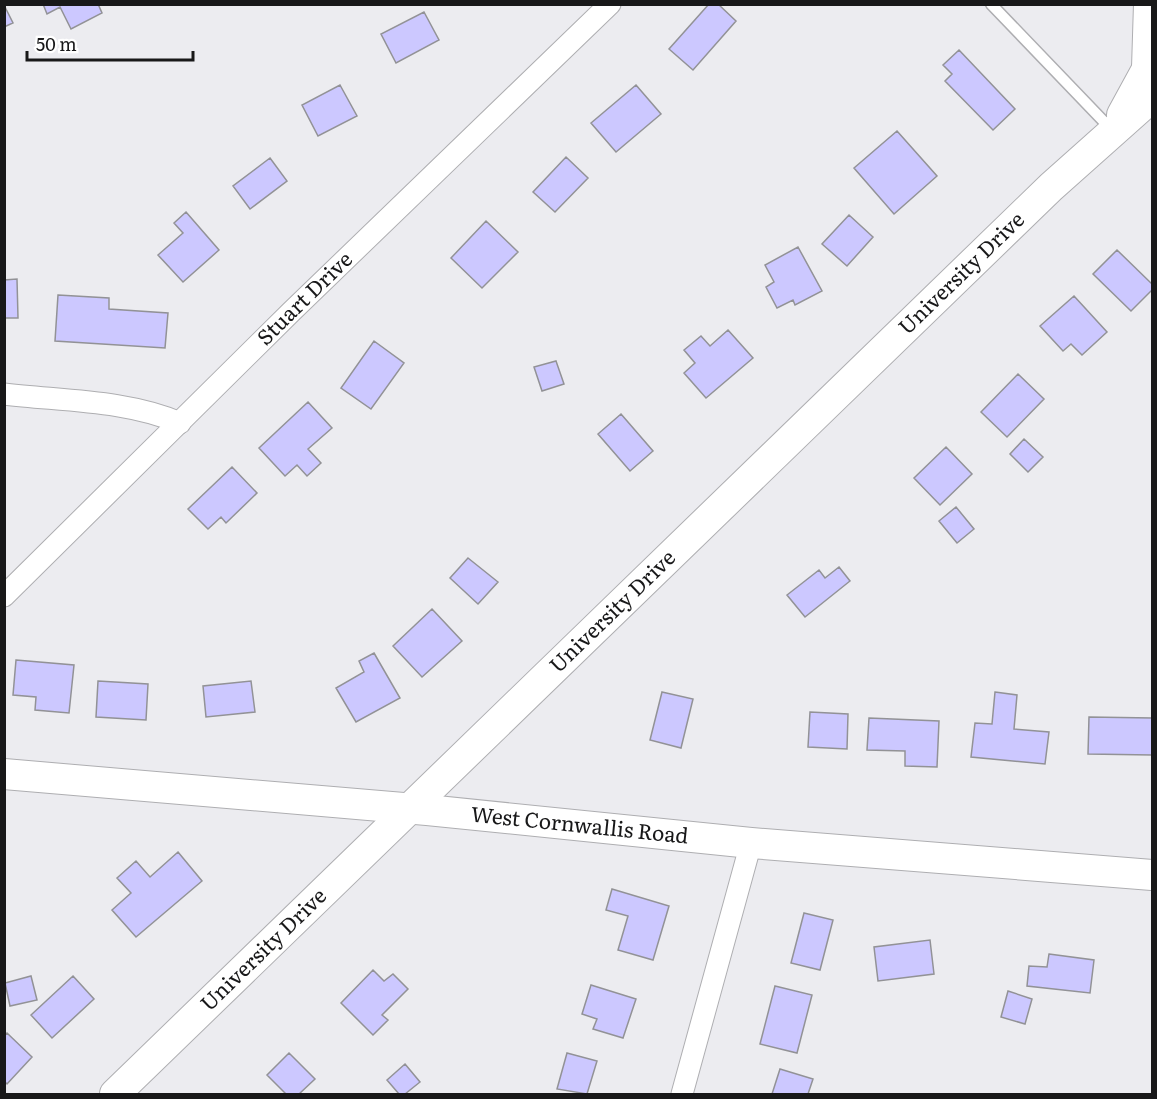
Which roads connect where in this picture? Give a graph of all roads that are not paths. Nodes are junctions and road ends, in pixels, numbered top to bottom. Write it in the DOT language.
graph roads {
  1 [pos="610,4"];
  2 [pos="990,4"];
  3 [pos="1149,4"];
  4 [pos="1150,64"];
  5 [pos="1152,97"];
  6 [pos="1113,131"];
  7 [pos="4,394"];
  8 [pos="180,423"];
  9 [pos="4,596"];
  10 [pos="4,774"];
  11 [pos="408,809"];
  12 [pos="751,843"];
  13 [pos="1152,876"];
  14 [pos="115,1095"];
  15 [pos="682,1095"];
  1 -- 8 [label="street, Stuart Drive"];
  2 -- 6 [label="lane"];
  3 -- 4 [label="street"];
  4 -- 6 [label="street, University Drive"];
  5 -- 6 [label="street, University Drive"];
  6 -- 11 [label="street, University Drive"];
  7 -- 8 [label="street"];
  8 -- 9 [label="street, Stuart Drive"];
  10 -- 11 [label="street, West Cornwallis Road"];
  11 -- 12 [label="street, West Cornwallis Road"];
  11 -- 14 [label="street, University Drive"];
  12 -- 13 [label="street, West Cornwallis Road"];
  12 -- 15 [label="street"];
}
